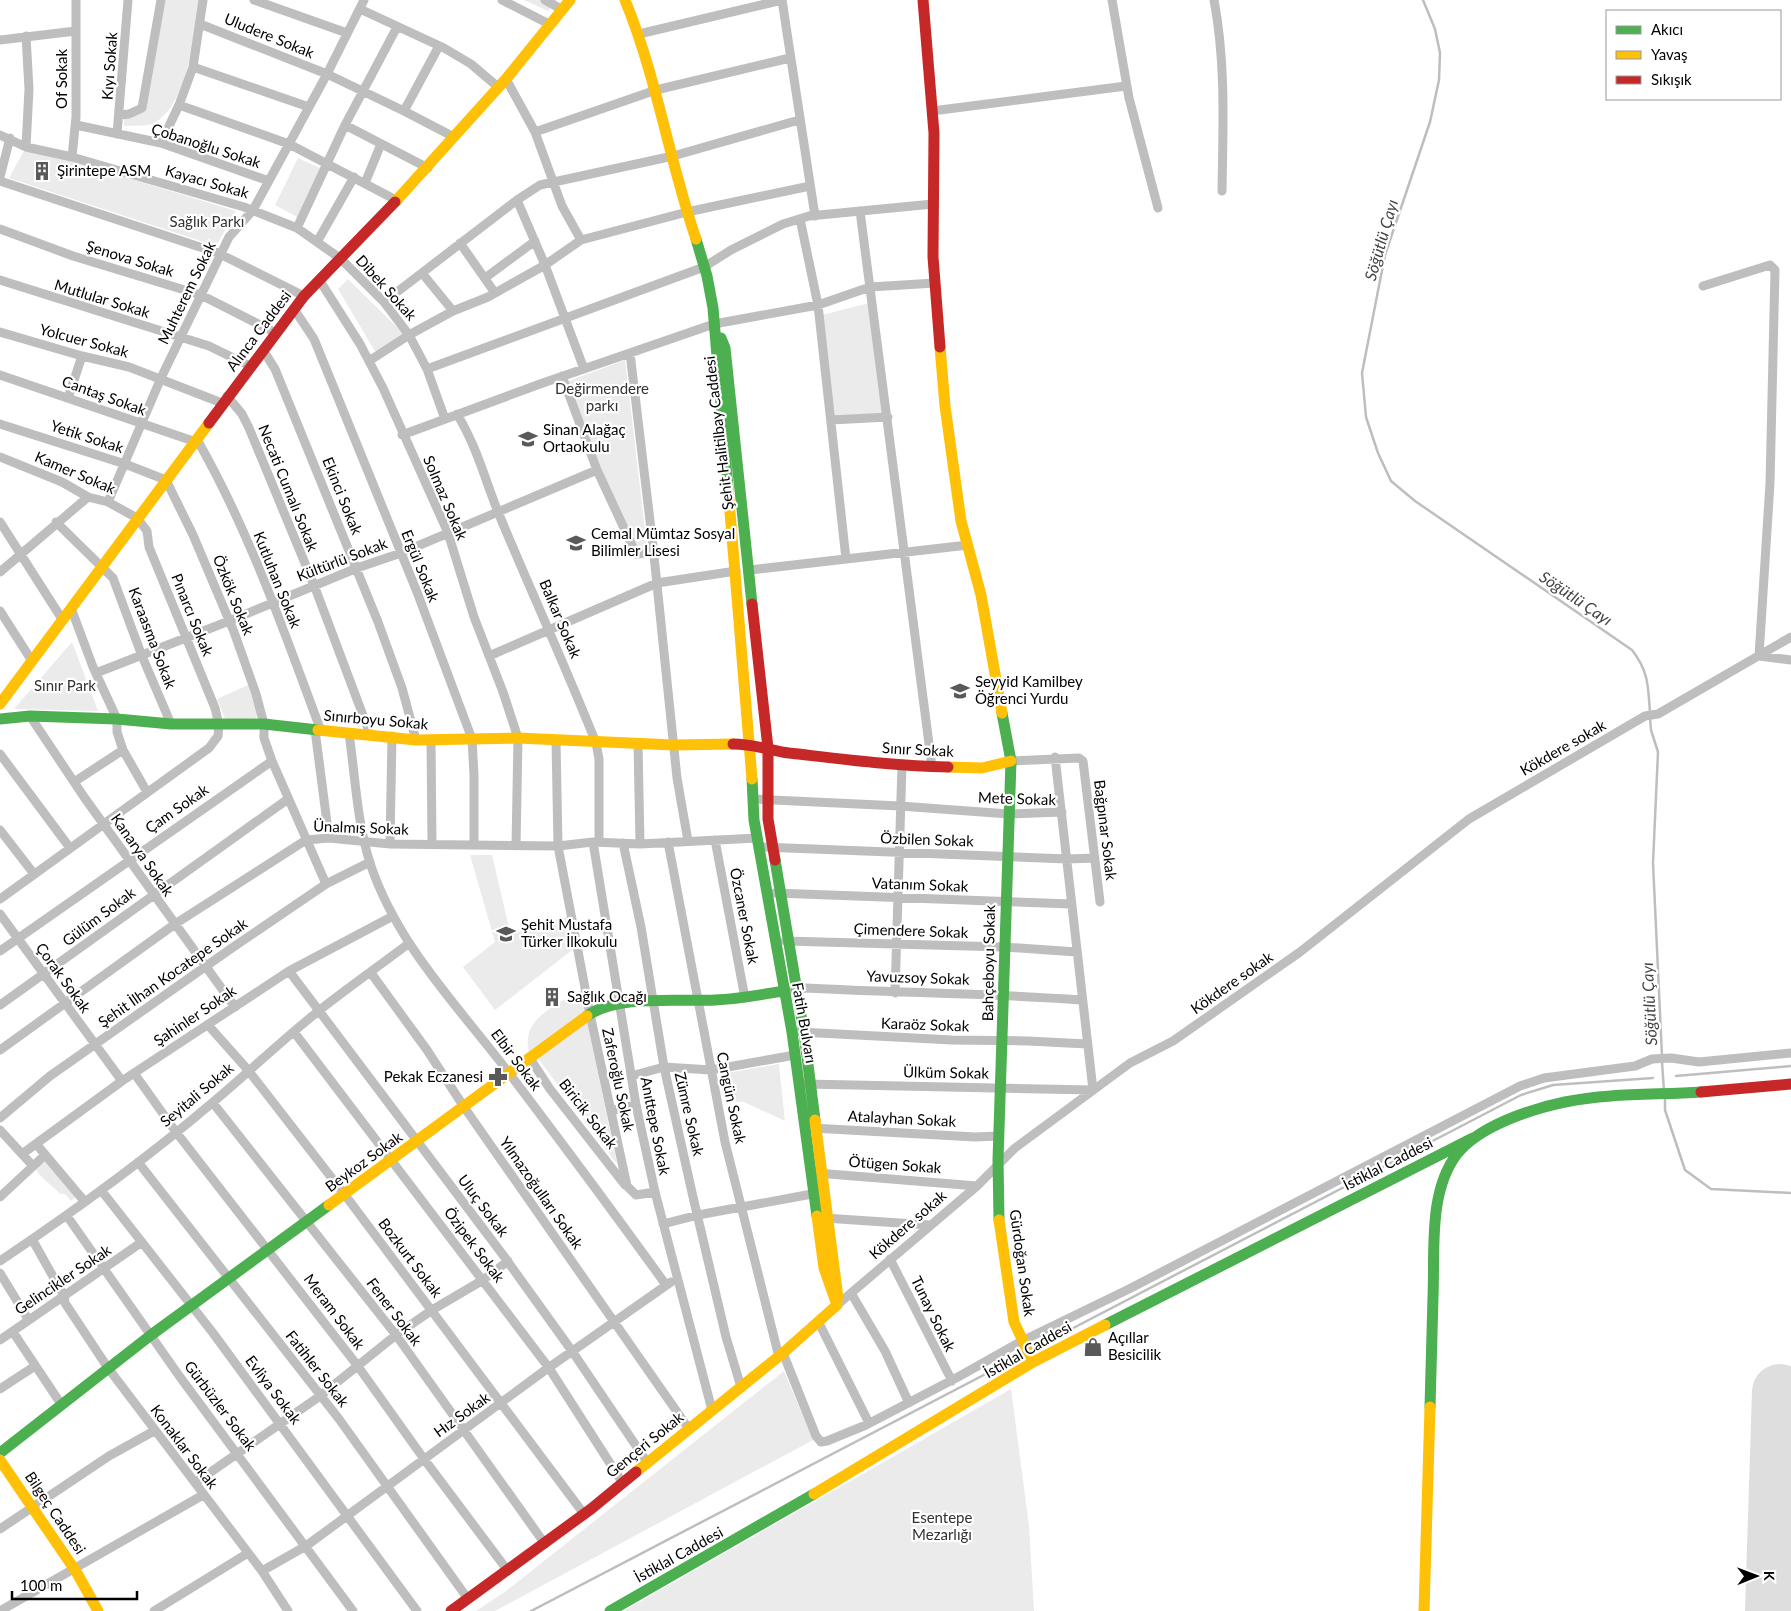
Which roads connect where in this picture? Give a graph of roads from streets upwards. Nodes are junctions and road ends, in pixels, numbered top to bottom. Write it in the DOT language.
graph roads {
  1 [pos="76,0"];
  2 [pos="128,0"];
  3 [pos="161,0"];
  4 [pos="203,0"];
  5 [pos="254,0"];
  6 [pos="502,0"];
  7 [pos="546,0"];
  8 [pos="570,0"];
  9 [pos="625,0"];
  10 [pos="782,0"];
  11 [pos="923,0"];
  12 [pos="1112,0"];
  13 [pos="1214,0"];
  14 [pos="362,4"];
  15 [pos="561,9"];
  16 [pos="200,24"];
  17 [pos="548,24"];
  18 [pos="397,27"];
  19 [pos="76,31"];
  20 [pos="347,34"];
  21 [pos="639,34"];
  22 [pos="26,36"];
  23 [pos="0,40"];
  24 [pos="439,46"];
  25 [pos="790,58"];
  26 [pos="193,67"];
  27 [pos="327,74"];
  28 [pos="502,83"];
  29 [pos="1126,86"];
  30 [pos="656,90"];
  31 [pos="364,92"];
  32 [pos="179,105"];
  33 [pos="309,107"];
  34 [pos="404,111"];
  35 [pos="932,111"];
  36 [pos="120,115"];
  37 [pos="799,120"];
  38 [pos="76,125"];
  39 [pos="345,125"];
  40 [pos="535,132"];
  41 [pos="0,134"];
  42 [pos="117,134"];
  43 [pos="454,137"];
  44 [pos="10,138"];
  45 [pos="161,143"];
  46 [pos="289,144"];
  47 [pos="381,144"];
  48 [pos="26,147"];
  49 [pos="673,156"];
  50 [pos="72,157"];
  51 [pos="328,163"];
  52 [pos="428,168"];
  53 [pos="0,177"];
  54 [pos="354,177"];
  55 [pos="0,181"];
  56 [pos="269,181"];
  57 [pos="553,182"];
  58 [pos="365,183"];
  59 [pos="810,186"];
  60 [pos="1222,191"];
  61 [pos="517,200"];
  62 [pos="398,201"];
  63 [pos="934,204"];
  64 [pos="1158,208"];
  65 [pos="253,210"];
  66 [pos="860,211"];
  67 [pos="687,212"];
  68 [pos="815,216"];
  69 [pos="800,219"];
  70 [pos="297,228"];
  71 [pos="0,229"];
  72 [pos="581,240"];
  73 [pos="535,241"];
  74 [pos="317,242"];
  75 [pos="460,243"];
  76 [pos="221,255"];
  77 [pos="341,259"];
  78 [pos="545,265"];
  79 [pos="704,267"];
  80 [pos="422,273"];
  81 [pos="485,278"];
  82 [pos="0,280"];
  83 [pos="320,281"];
  84 [pos="935,282"];
  85 [pos="1703,286"];
  86 [pos="870,287"];
  87 [pos="495,293"];
  88 [pos="201,295"];
  89 [pos="304,296"];
  90 [pos="384,302"];
  91 [pos="818,305"];
  92 [pos="294,309"];
  93 [pos="453,311"];
  94 [pos="564,317"];
  95 [pos="714,324"];
  96 [pos="0,332"];
  97 [pos="276,333"];
  98 [pos="409,335"];
  99 [pos="181,337"];
  100 [pos="263,350"];
  101 [pos="630,353"];
  102 [pos="82,356"];
  103 [pos="369,362"];
  104 [pos="250,366"];
  105 [pos="427,369"];
  106 [pos="584,369"];
  107 [pos="0,375"];
  108 [pos="562,376"];
  109 [pos="161,378"];
  110 [pos="68,398"];
  111 [pos="225,400"];
  112 [pos="458,414"];
  113 [pos="888,417"];
  114 [pos="445,419"];
  115 [pos="831,420"];
  116 [pos="0,424"];
  117 [pos="142,425"];
  118 [pos="402,435"];
  119 [pos="197,442"];
  120 [pos="0,457"];
  121 [pos="125,464"];
  122 [pos="597,470"];
  123 [pos="166,480"];
  124 [pos="88,497"];
  125 [pos="108,502"];
  126 [pos="498,512"];
  127 [pos="137,518"];
  128 [pos="0,522"];
  129 [pos="56,522"];
  130 [pos="448,533"];
  131 [pos="968,545"];
  132 [pos="905,552"];
  133 [pos="401,553"];
  134 [pos="654,553"];
  135 [pos="20,555"];
  136 [pos="846,559"];
  137 [pos="102,565"];
  138 [pos="357,568"];
  139 [pos="750,570"];
  140 [pos="736,571"];
  141 [pos="0,572"];
  142 [pos="657,583"];
  143 [pos="314,585"];
  144 [pos="271,602"];
  145 [pos="71,608"];
  146 [pos="0,611"];
  147 [pos="62,619"];
  148 [pos="229,622"];
  149 [pos="551,631"];
  150 [pos="1791,637"];
  151 [pos="185,638"];
  152 [pos="142,656"];
  153 [pos="489,656"];
  154 [pos="1759,656"];
  155 [pos="1791,660"];
  156 [pos="32,661"];
  157 [pos="96,673"];
  158 [pos="0,704"];
  159 [pos="30,716"];
  160 [pos="0,719"];
  161 [pos="117,719"];
  162 [pos="171,724"];
  163 [pos="264,724"];
  164 [pos="219,725"];
  165 [pos="318,730"];
  166 [pos="349,733"];
  167 [pos="370,734"];
  168 [pos="392,736"];
  169 [pos="518,738"];
  170 [pos="416,740"];
  171 [pos="431,740"];
  172 [pos="472,740"];
  173 [pos="556,740"];
  174 [pos="596,743"];
  175 [pos="638,743"];
  176 [pos="751,744"];
  177 [pos="674,745"];
  178 [pos="768,748"];
  179 [pos="123,750"];
  180 [pos="0,754"];
  181 [pos="1055,757"];
  182 [pos="272,761"];
  183 [pos="1011,761"];
  184 [pos="1082,761"];
  185 [pos="902,765"];
  186 [pos="932,767"];
  187 [pos="74,782"];
  188 [pos="147,792"];
  189 [pos="288,799"];
  190 [pos="754,799"];
  191 [pos="768,800"];
  192 [pos="900,806"];
  193 [pos="1062,812"];
  194 [pos="1010,814"];
  195 [pos="103,824"];
  196 [pos="0,830"];
  197 [pos="329,838"];
  198 [pos="306,840"];
  199 [pos="366,840"];
  200 [pos="715,840"];
  201 [pos="688,841"];
  202 [pos="596,842"];
  203 [pos="668,842"];
  204 [pos="758,842"];
  205 [pos="624,843"];
  206 [pos="390,844"];
  207 [pos="432,844"];
  208 [pos="640,844"];
  209 [pos="474,845"];
  210 [pos="516,846"];
  211 [pos="558,846"];
  212 [pos="70,848"];
  213 [pos="772,848"];
  214 [pos="898,852"];
  215 [pos="1007,857"];
  216 [pos="1095,858"];
  217 [pos="128,860"];
  218 [pos="1067,860"];
  219 [pos="370,862"];
  220 [pos="34,874"];
  221 [pos="326,884"];
  222 [pos="766,893"];
  223 [pos="153,894"];
  224 [pos="780,894"];
  225 [pos="0,898"];
  226 [pos="896,898"];
  227 [pos="1005,902"];
  228 [pos="1100,902"];
  229 [pos="1072,904"];
  230 [pos="0,914"];
  231 [pos="393,916"];
  232 [pos="175,924"];
  233 [pos="17,938"];
  234 [pos="774,940"];
  235 [pos="788,941"];
  236 [pos="408,944"];
  237 [pos="896,945"];
  238 [pos="1004,947"];
  239 [pos="0,951"];
  240 [pos="1076,952"];
  241 [pos="206,966"];
  242 [pos="289,971"];
  243 [pos="371,973"];
  244 [pos="45,975"];
  245 [pos="797,989"];
  246 [pos="783,991"];
  247 [pos="895,992"];
  248 [pos="1004,994"];
  249 [pos="746,998"];
  250 [pos="653,1000"];
  251 [pos="1081,1000"];
  252 [pos="697,1001"];
  253 [pos="65,1002"];
  254 [pos="0,1005"];
  255 [pos="619,1005"];
  256 [pos="234,1007"];
  257 [pos="320,1009"];
  258 [pos="590,1014"];
  259 [pos="208,1025"];
  260 [pos="294,1032"];
  261 [pos="792,1032"];
  262 [pos="804,1032"];
  263 [pos="1002,1041"];
  264 [pos="1087,1044"];
  265 [pos="94,1045"];
  266 [pos="0,1050"];
  267 [pos="1791,1053"];
  268 [pos="795,1055"];
  269 [pos="529,1057"];
  270 [pos="664,1067"];
  271 [pos="248,1070"];
  272 [pos="711,1070"];
  273 [pos="134,1073"];
  274 [pos="509,1073"];
  275 [pos="631,1076"];
  276 [pos="122,1081"];
  277 [pos="805,1084"];
  278 [pos="1791,1084"];
  279 [pos="1000,1088"];
  280 [pos="1093,1090"];
  281 [pos="213,1103"];
  282 [pos="636,1105"];
  283 [pos="464,1107"];
  284 [pos="611,1112"];
  285 [pos="0,1118"];
  286 [pos="810,1128"];
  287 [pos="0,1131"];
  288 [pos="176,1132"];
  289 [pos="999,1136"];
  290 [pos="1474,1138"];
  291 [pos="418,1142"];
  292 [pos="37,1145"];
  293 [pos="22,1154"];
  294 [pos="45,1155"];
  295 [pos="392,1160"];
  296 [pos="138,1162"];
  297 [pos="33,1166"];
  298 [pos="998,1166"];
  299 [pos="816,1173"];
  300 [pos="627,1186"];
  301 [pos="977,1186"];
  302 [pos="101,1190"];
  303 [pos="655,1192"];
  304 [pos="345,1194"];
  305 [pos="812,1194"];
  306 [pos="0,1196"];
  307 [pos="85,1202"];
  308 [pos="741,1207"];
  309 [pos="698,1215"];
  310 [pos="67,1216"];
  311 [pos="822,1218"];
  312 [pos="307,1222"];
  313 [pos="663,1224"];
  314 [pos="930,1225"];
  315 [pos="32,1239"];
  316 [pos="142,1242"];
  317 [pos="269,1250"];
  318 [pos="890,1259"];
  319 [pos="0,1261"];
  320 [pos="508,1262"];
  321 [pos="106,1268"];
  322 [pos="0,1273"];
  323 [pos="677,1278"];
  324 [pos="229,1279"];
  325 [pos="483,1280"];
  326 [pos="666,1285"];
  327 [pos="851,1293"];
  328 [pos="64,1296"];
  329 [pos="837,1305"];
  330 [pos="192,1307"];
  331 [pos="432,1310"];
  332 [pos="28,1319"];
  333 [pos="615,1322"];
  334 [pos="819,1323"];
  335 [pos="13,1332"];
  336 [pos="151,1334"];
  337 [pos="396,1335"];
  338 [pos="0,1340"];
  339 [pos="1023,1342"];
  340 [pos="572,1352"];
  341 [pos="781,1355"];
  342 [pos="1032,1360"];
  343 [pos="357,1365"];
  344 [pos="34,1366"];
  345 [pos="108,1368"];
  346 [pos="549,1368"];
  347 [pos="952,1381"];
  348 [pos="741,1387"];
  349 [pos="0,1390"];
  350 [pos="320,1396"];
  351 [pos="502,1403"];
  352 [pos="908,1403"];
  353 [pos="61,1404"];
  354 [pos="712,1410"];
  355 [pos="869,1423"];
  356 [pos="281,1424"];
  357 [pos="689,1429"];
  358 [pos="154,1431"];
  359 [pos="464,1431"];
  360 [pos="0,1453"];
  361 [pos="238,1454"];
  362 [pos="424,1459"];
  363 [pos="0,1460"];
  364 [pos="647,1462"];
  365 [pos="622,1482"];
  366 [pos="195,1483"];
  367 [pos="386,1486"];
  368 [pos="203,1495"];
  369 [pos="33,1508"];
  370 [pos="348,1514"];
  371 [pos="584,1514"];
  372 [pos="0,1529"];
  373 [pos="545,1544"];
  374 [pos="306,1546"];
  375 [pos="248,1554"];
  376 [pos="73,1567"];
  377 [pos="508,1571"];
  378 [pos="262,1572"];
  379 [pos="468,1599"];
  380 [pos="0,1611"];
  381 [pos="98,1611"];
  382 [pos="154,1611"];
  383 [pos="288,1611"];
  384 [pos="353,1611"];
  385 [pos="417,1611"];
  386 [pos="451,1611"];
  387 [pos="610,1611"];
  388 [pos="1424,1611"];
  1 -- 19 [label="street, Of Sokak"];
  2 -- 36 [label="street, Kıyı Sokak"];
  3 -- 36 [label="street"];
  4 -- 16 [label="street"];
  5 -- 20 [label="street"];
  6 -- 17 [label="street"];
  7 -- 15 [label="street"];
  8 -- 15 [label="street, Alınca Caddesi"];
  9 -- 21 [label="street, Şehit Halitilbay Caddesi"];
  10 -- 21 [label="street"];
  10 -- 25 [label="street"];
  11 -- 35 [label="street, Bahçeboyu Sokak"];
  12 -- 29 [label="street"];
  13 -- 60 [label="street"];
  14 -- 18 [label="street"];
  14 -- 20 [label="street, Muhterem Sokak"];
  15 -- 17 [label="street, Alınca Caddesi"];
  16 -- 26 [label="street"];
  16 -- 27 [label="street, Uludere Sokak"];
  17 -- 28 [label="street, Alınca Caddesi"];
  18 -- 24 [label="street"];
  18 -- 31 [label="street"];
  19 -- 22 [label="street"];
  19 -- 38 [label="street, Of Sokak"];
  20 -- 27 [label="street, Muhterem Sokak"];
  21 -- 30 [label="street, Şehit Halitilbay Caddesi"];
  22 -- 23 [label="street"];
  22 -- 48 [label="street"];
  24 -- 28 [label="street"];
  24 -- 34 [label="street"];
  25 -- 30 [label="street"];
  25 -- 37 [label="street"];
  26 -- 32 [label="street"];
  26 -- 33 [label="street"];
  27 -- 31 [label="street, Uludere Sokak"];
  27 -- 33 [label="street, Muhterem Sokak"];
  28 -- 40 [label="street"];
  28 -- 43 [label="street, Alınca Caddesi"];
  29 -- 35 [label="street"];
  29 -- 64 [label="street"];
  30 -- 40 [label="street"];
  30 -- 49 [label="street, Şehit Halitilbay Caddesi"];
  31 -- 34 [label="street, Uludere Sokak"];
  31 -- 39 [label="street"];
  32 -- 45 [label="street"];
  32 -- 46 [label="street"];
  33 -- 46 [label="street, Muhterem Sokak"];
  34 -- 43 [label="street, Uludere Sokak"];
  35 -- 63 [label="street, Bahçeboyu Sokak"];
  36 -- 42 [label="street, Kıyı Sokak"];
  37 -- 49 [label="street"];
  37 -- 59 [label="street"];
  38 -- 42 [label="street, Çobanoğlu Sokak"];
  38 -- 50 [label="street, Of Sokak"];
  39 -- 47 [label="street"];
  39 -- 51 [label="street"];
  40 -- 57 [label="street"];
  41 -- 44 [label="street, Kayacı Sokak"];
  42 -- 45 [label="street, Çobanoğlu Sokak"];
  43 -- 52 [label="street, Alınca Caddesi"];
  44 -- 48 [label="street, Kayacı Sokak"];
  44 -- 53 [label="street"];
  45 -- 56 [label="street, Çobanoğlu Sokak"];
  46 -- 51 [label="street"];
  46 -- 56 [label="street, Muhterem Sokak"];
  47 -- 52 [label="street"];
  47 -- 58 [label="street"];
  48 -- 50 [label="street, Kayacı Sokak"];
  49 -- 57 [label="street"];
  49 -- 67 [label="street, Şehit Halitilbay Caddesi"];
  50 -- 65 [label="street, Kayacı Sokak"];
  51 -- 54 [label="street"];
  51 -- 70 [label="street"];
  52 -- 62 [label="street, Alınca Caddesi"];
  54 -- 58 [label="street"];
  54 -- 74 [label="street"];
  55 -- 76 [label="street"];
  56 -- 65 [label="street, Muhterem Sokak"];
  57 -- 61 [label="street"];
  57 -- 72 [label="street"];
  58 -- 62 [label="street"];
  59 -- 67 [label="street"];
  59 -- 68 [label="street"];
  61 -- 73 [label="street"];
  61 -- 75 [label="street"];
  62 -- 77 [label="street, Alınca Caddesi"];
  63 -- 66 [label="street"];
  63 -- 84 [label="street, Bahçeboyu Sokak"];
  65 -- 70 [label="street, Kayacı Sokak"];
  65 -- 76 [label="street, Muhterem Sokak"];
  66 -- 68 [label="street"];
  66 -- 86 [label="street"];
  67 -- 72 [label="street"];
  67 -- 79 [label="street, Şehit Halitilbay Caddesi"];
  68 -- 69 [label="street"];
  69 -- 79 [label="street"];
  69 -- 91 [label="street"];
  70 -- 74 [label="street, Kayacı Sokak"];
  71 -- 88 [label="street, Şenova Sokak"];
  72 -- 78 [label="street"];
  73 -- 78 [label="street"];
  73 -- 81 [label="street"];
  74 -- 77 [label="street, Kayacı Sokak"];
  75 -- 80 [label="street"];
  75 -- 81 [label="street"];
  76 -- 88 [label="street, Muhterem Sokak"];
  76 -- 89 [label="street"];
  77 -- 83 [label="street, Alınca Caddesi"];
  77 -- 90 [label="street, Dibek Sokak"];
  78 -- 87 [label="street"];
  78 -- 94 [label="street"];
  79 -- 94 [label="street"];
  79 -- 95 [label="street, Şehit Halitilbay Caddesi"];
  80 -- 90 [label="street"];
  80 -- 93 [label="street"];
  81 -- 87 [label="street"];
  82 -- 99 [label="street, Mutlular Sokak"];
  83 -- 89 [label="street, Alınca Caddesi"];
  83 -- 103 [label="street, Solmaz Sokak"];
  84 -- 86 [label="street"];
  84 -- 131 [label="street, Bahçeboyu Sokak"];
  85 -- 154 [label="street"];
  86 -- 91 [label="street"];
  86 -- 113 [label="street"];
  87 -- 93 [label="street"];
  88 -- 97 [label="street, Şenova Sokak"];
  88 -- 99 [label="street, Muhterem Sokak"];
  89 -- 92 [label="street, Alınca Caddesi"];
  90 -- 98 [label="street, Dibek Sokak"];
  91 -- 95 [label="street"];
  91 -- 115 [label="street"];
  92 -- 97 [label="street, Alınca Caddesi"];
  92 -- 133 [label="street, Ergül Sokak"];
  93 -- 98 [label="street"];
  94 -- 105 [label="street"];
  94 -- 106 [label="street"];
  95 -- 101 [label="street"];
  95 -- 139 [label="street, Şehit Halitilbay Caddesi"];
  95 -- 140 [label="street, Şehit Halitilbay Caddesi"];
  96 -- 102 [label="street, Yolcuer Sokak"];
  97 -- 100 [label="street, Alınca Caddesi"];
  98 -- 103 [label="street"];
  98 -- 105 [label="street, Dibek Sokak"];
  99 -- 104 [label="street, Mutlular Sokak"];
  99 -- 109 [label="street, Muhterem Sokak"];
  100 -- 104 [label="street, Alınca Caddesi"];
  100 -- 138 [label="street, Ekinci Sokak"];
  101 -- 106 [label="street"];
  101 -- 134 [label="street"];
  102 -- 109 [label="street, Yolcuer Sokak"];
  102 -- 110 [label="street"];
  103 -- 118 [label="street, Solmaz Sokak"];
  104 -- 111 [label="street, Alınca Caddesi"];
  105 -- 114 [label="street, Dibek Sokak"];
  106 -- 108 [label="street"];
  107 -- 110 [label="street, Cantaş Sokak"];
  108 -- 112 [label="street"];
  108 -- 122 [label="street"];
  109 -- 111 [label="street, Yolcuer Sokak"];
  109 -- 117 [label="street, Muhterem Sokak"];
  110 -- 117 [label="street, Cantaş Sokak"];
  111 -- 119 [label="street, Alınca Caddesi"];
  111 -- 143 [label="street, Necati Cumalı Sokak"];
  112 -- 114 [label="street"];
  112 -- 126 [label="street, Balkar Sokak"];
  113 -- 115 [label="street"];
  113 -- 132 [label="street"];
  114 -- 118 [label="street"];
  115 -- 136 [label="street"];
  116 -- 121 [label="street, Yetik Sokak"];
  117 -- 119 [label="street, Cantaş Sokak"];
  117 -- 121 [label="street, Muhterem Sokak"];
  118 -- 130 [label="street, Solmaz Sokak"];
  119 -- 123 [label="street, Alınca Caddesi"];
  119 -- 144 [label="street, Kutluhan Sokak"];
  120 -- 124 [label="street, Kamer Sokak"];
  121 -- 123 [label="street, Yetik Sokak"];
  121 -- 125 [label="street, Muhterem Sokak"];
  122 -- 126 [label="street, Kültürlü Sokak"];
  122 -- 134 [label="street"];
  123 -- 127 [label="street, Alınca Caddesi"];
  123 -- 148 [label="street, Özkök Sokak"];
  124 -- 125 [label="street, Kamer Sokak"];
  124 -- 129 [label="street"];
  125 -- 127 [label="street, Kamer Sokak"];
  126 -- 130 [label="street, Kültürlü Sokak"];
  126 -- 149 [label="street, Balkar Sokak"];
  127 -- 137 [label="street, Alınca Caddesi"];
  127 -- 151 [label="street, Pınarcı Sokak"];
  128 -- 135 [label="street"];
  129 -- 135 [label="street"];
  129 -- 137 [label="street, Karaasma Sokak"];
  130 -- 133 [label="street, Kültürlü Sokak"];
  130 -- 153 [label="street, Solmaz Sokak"];
  131 -- 132 [label="street"];
  131 -- 183 [label="street, Bahçeboyu Sokak"];
  132 -- 136 [label="street"];
  132 -- 186 [label="street"];
  133 -- 138 [label="street, Kültürlü Sokak"];
  133 -- 172 [label="street, Ergül Sokak"];
  134 -- 142 [label="street"];
  135 -- 141 [label="street"];
  135 -- 147 [label="street"];
  136 -- 139 [label="street"];
  137 -- 145 [label="street, Alınca Caddesi"];
  137 -- 152 [label="street, Karaasma Sokak"];
  138 -- 143 [label="street, Kültürlü Sokak"];
  138 -- 170 [label="street, Ekinci Sokak"];
  139 -- 178 [label="street, Şehit Halitilbay Caddesi"];
  140 -- 142 [label="street"];
  140 -- 176 [label="street, Şehit Halitilbay Caddesi"];
  142 -- 149 [label="street"];
  142 -- 177 [label="street"];
  143 -- 144 [label="street, Kültürlü Sokak"];
  143 -- 167 [label="street, Necati Cumalı Sokak"];
  144 -- 148 [label="street, Kültürlü Sokak"];
  144 -- 165 [label="street, Kutluhan Sokak"];
  145 -- 147 [label="street, Alınca Caddesi"];
  145 -- 157 [label="street"];
  146 -- 156 [label="street"];
  147 -- 156 [label="street, Alınca Caddesi"];
  148 -- 151 [label="street, Kültürlü Sokak"];
  148 -- 163 [label="street, Özkök Sokak"];
  149 -- 153 [label="street"];
  149 -- 174 [label="street, Balkar Sokak"];
  150 -- 154 [label="street"];
  151 -- 152 [label="street, Kültürlü Sokak"];
  151 -- 164 [label="street, Pınarcı Sokak"];
  152 -- 157 [label="street, Kültürlü Sokak"];
  152 -- 162 [label="street, Karaasma Sokak"];
  153 -- 169 [label="street, Solmaz Sokak"];
  154 -- 155 [label="street"];
  154 -- 280 [label="street, Kökdere sokak"];
  156 -- 158 [label="street, Alınca Caddesi"];
  157 -- 161 [label="street"];
  159 -- 160 [label="street, Sınırboyu Sokak"];
  159 -- 161 [label="street, Sınırboyu Sokak"];
  159 -- 187 [label="street, Kanarya Sokak"];
  161 -- 162 [label="street, Sınırboyu Sokak"];
  161 -- 179 [label="street"];
  162 -- 164 [label="street, Sınırboyu Sokak"];
  163 -- 164 [label="street, Sınırboyu Sokak"];
  163 -- 165 [label="street, Sınırboyu Sokak"];
  163 -- 182 [label="street, Özkök Sokak"];
  164 -- 188 [label="street"];
  165 -- 166 [label="street, Sınırboyu Sokak"];
  165 -- 197 [label="street, Kutluhan Sokak"];
  166 -- 167 [label="street, Sınırboyu Sokak"];
  166 -- 199 [label="street, Elbir Sokak"];
  167 -- 168 [label="street, Sınırboyu Sokak"];
  168 -- 170 [label="street, Sınırboyu Sokak"];
  168 -- 206 [label="street"];
  169 -- 172 [label="street, Sınırboyu Sokak"];
  169 -- 173 [label="street, Sınırboyu Sokak"];
  169 -- 210 [label="street"];
  170 -- 171 [label="street, Sınırboyu Sokak"];
  171 -- 172 [label="street, Sınırboyu Sokak"];
  171 -- 207 [label="street"];
  172 -- 209 [label="street, Ergül Sokak"];
  173 -- 174 [label="street, Sınırboyu Sokak"];
  173 -- 211 [label="street, Zaferoğlu Sokak"];
  174 -- 175 [label="street, Sınırboyu Sokak"];
  174 -- 202 [label="street, Balkar Sokak"];
  175 -- 177 [label="street, Sınırboyu Sokak"];
  175 -- 208 [label="street"];
  176 -- 177 [label="street, Sınırboyu Sokak"];
  176 -- 178 [label="street, Sınır Sokak"];
  176 -- 190 [label="street, Fatih Bulvarı"];
  177 -- 201 [label="street"];
  178 -- 185 [label="street, Sınır Sokak"];
  178 -- 191 [label="street, Şehit Halitilbay Caddesi"];
  179 -- 187 [label="street"];
  179 -- 188 [label="street"];
  180 -- 212 [label="street"];
  181 -- 183 [label="street, Sınır Sokak"];
  181 -- 184 [label="street, Sınır Sokak"];
  181 -- 193 [label="street"];
  182 -- 189 [label="street, Özkök Sokak"];
  182 -- 217 [label="street, Çam Sokak"];
  183 -- 186 [label="street, Sınır Sokak"];
  183 -- 194 [label="street, Bahçeboyu Sokak"];
  184 -- 216 [label="street, Bağpınar Sokak"];
  185 -- 186 [label="street, Sınır Sokak"];
  185 -- 192 [label="street"];
  187 -- 195 [label="street, Kanarya Sokak"];
  188 -- 195 [label="street"];
  189 -- 198 [label="street, Özkök Sokak"];
  189 -- 223 [label="street, Gülüm Sokak"];
  190 -- 191 [label="street, Mete Sokak"];
  190 -- 204 [label="street, Fatih Bulvarı"];
  191 -- 192 [label="street, Mete Sokak"];
  191 -- 213 [label="street, Şehit Halitilbay Caddesi"];
  192 -- 194 [label="street, Mete Sokak"];
  192 -- 214 [label="street"];
  193 -- 194 [label="street, Mete Sokak"];
  193 -- 218 [label="street, Mete Sokak"];
  194 -- 215 [label="street, Bahçeboyu Sokak"];
  195 -- 212 [label="street"];
  195 -- 217 [label="street, Kanarya Sokak"];
  196 -- 220 [label="street"];
  197 -- 198 [label="street, Ünalmış Sokak"];
  197 -- 199 [label="street, Ünalmış Sokak"];
  198 -- 221 [label="street, Özkök Sokak"];
  198 -- 232 [label="street, Ünalmış Sokak"];
  199 -- 206 [label="street, Ünalmış Sokak"];
  199 -- 219 [label="street, Elbir Sokak"];
  200 -- 201 [label="street, Ünalmış Sokak"];
  200 -- 204 [label="street, Ünalmış Sokak"];
  200 -- 249 [label="street, Özcaner Sokak"];
  201 -- 203 [label="street, Ünalmış Sokak"];
  202 -- 205 [label="street, Ünalmış Sokak"];
  202 -- 211 [label="street, Ünalmış Sokak"];
  202 -- 255 [label="street, Anıttepe Sokak"];
  203 -- 208 [label="street, Ünalmış Sokak"];
  203 -- 252 [label="street, Cangün Sokak"];
  204 -- 213 [label="street, Özbilen Sokak"];
  204 -- 222 [label="street, Fatih Bulvarı"];
  205 -- 208 [label="street, Ünalmış Sokak"];
  205 -- 250 [label="street, Zümre Sokak"];
  206 -- 207 [label="street, Ünalmış Sokak"];
  207 -- 209 [label="street, Ünalmış Sokak"];
  209 -- 210 [label="street, Ünalmış Sokak"];
  210 -- 211 [label="street, Ünalmış Sokak"];
  211 -- 258 [label="street, Zaferoğlu Sokak"];
  212 -- 220 [label="street"];
  213 -- 214 [label="street, Özbilen Sokak"];
  213 -- 224 [label="street, Şehit Halitilbay Caddesi"];
  214 -- 215 [label="street, Özbilen Sokak"];
  214 -- 226 [label="street"];
  215 -- 218 [label="street, Özbilen Sokak"];
  215 -- 227 [label="street, Bahçeboyu Sokak"];
  216 -- 218 [label="street, Özbilen Sokak"];
  216 -- 228 [label="street, Bağpınar Sokak"];
  217 -- 223 [label="street, Kanarya Sokak"];
  217 -- 233 [label="street, Çam Sokak"];
  218 -- 229 [label="street, Mete Sokak"];
  219 -- 221 [label="street, Şehit İlhan Kocatepe Sokak"];
  219 -- 231 [label="street, Elbir Sokak"];
  220 -- 225 [label="street"];
  221 -- 241 [label="street, Şehit İlhan Kocatepe Sokak"];
  222 -- 224 [label="street, Vatanım Sokak"];
  222 -- 234 [label="street, Fatih Bulvarı"];
  223 -- 232 [label="street, Kanarya Sokak"];
  223 -- 244 [label="street, Gülüm Sokak"];
  224 -- 226 [label="street, Vatanım Sokak"];
  224 -- 235 [label="street, Şehit Halitilbay Caddesi"];
  226 -- 227 [label="street, Vatanım Sokak"];
  226 -- 237 [label="street"];
  227 -- 229 [label="street, Vatanım Sokak"];
  227 -- 238 [label="street, Bahçeboyu Sokak"];
  229 -- 240 [label="street, Mete Sokak"];
  230 -- 233 [label="street, Çorak Sokak"];
  231 -- 236 [label="street, Elbir Sokak"];
  231 -- 242 [label="street, Şahinler Sokak"];
  232 -- 241 [label="street, Kanarya Sokak"];
  232 -- 253 [label="street, Ünalmış Sokak"];
  233 -- 239 [label="street, Çam Sokak"];
  233 -- 244 [label="street, Çorak Sokak"];
  234 -- 235 [label="street, Çimendere Sokak"];
  234 -- 246 [label="street, Fatih Bulvarı"];
  235 -- 237 [label="street, Çimendere Sokak"];
  235 -- 245 [label="street, Şehit Halitilbay Caddesi"];
  236 -- 243 [label="street, Seyitali Sokak"];
  236 -- 274 [label="street, Elbir Sokak"];
  237 -- 238 [label="street, Çimendere Sokak"];
  237 -- 247 [label="street"];
  238 -- 240 [label="street, Çimendere Sokak"];
  238 -- 248 [label="street, Bahçeboyu Sokak"];
  240 -- 251 [label="street, Mete Sokak"];
  241 -- 256 [label="street, Kanarya Sokak"];
  241 -- 265 [label="street, Şehit İlhan Kocatepe Sokak"];
  242 -- 256 [label="street, Şahinler Sokak"];
  242 -- 257 [label="street, Uluç Sokak"];
  243 -- 257 [label="street, Seyitali Sokak"];
  243 -- 283 [label="street, Yılmazoğulları Sokak"];
  244 -- 253 [label="street, Çorak Sokak"];
  244 -- 254 [label="street, Gülüm Sokak"];
  245 -- 246 [label="street, Yavuzsoy Sokak"];
  245 -- 247 [label="street, Yavuzsoy Sokak"];
  245 -- 262 [label="street, Şehit Halitilbay Caddesi"];
  246 -- 249 [label="street, Beykoz Sokak"];
  246 -- 261 [label="street, Fatih Bulvarı"];
  247 -- 248 [label="street, Yavuzsoy Sokak"];
  248 -- 251 [label="street, Yavuzsoy Sokak"];
  248 -- 263 [label="street, Bahçeboyu Sokak"];
  249 -- 252 [label="street, Beykoz Sokak"];
  250 -- 252 [label="street, Beykoz Sokak"];
  250 -- 255 [label="street, Beykoz Sokak"];
  250 -- 270 [label="street, Zümre Sokak"];
  251 -- 264 [label="street, Mete Sokak"];
  252 -- 272 [label="street, Cangün Sokak"];
  253 -- 265 [label="street, Çorak Sokak"];
  253 -- 266 [label="street, Ünalmış Sokak"];
  255 -- 258 [label="street, Beykoz Sokak"];
  255 -- 275 [label="street, Anıttepe Sokak"];
  256 -- 259 [label="street, Şahinler Sokak"];
  257 -- 260 [label="street, Seyitali Sokak"];
  257 -- 291 [label="street, Uluç Sokak"];
  258 -- 269 [label="street, Beykoz Sokak"];
  258 -- 284 [label="street, Zaferoğlu Sokak"];
  259 -- 271 [label="street, Bozkurt Sokak"];
  259 -- 273 [label="street, Şahinler Sokak"];
  260 -- 271 [label="street, Seyitali Sokak"];
  260 -- 295 [label="street, Özipek Sokak"];
  261 -- 262 [label="street, Karaöz Sokak"];
  261 -- 268 [label="street, Fatih Bulvarı"];
  262 -- 263 [label="street, Karaöz Sokak"];
  262 -- 277 [label="street, Şehit Halitilbay Caddesi"];
  263 -- 264 [label="street, Karaöz Sokak"];
  263 -- 279 [label="street, Bahçeboyu Sokak"];
  264 -- 280 [label="street, Mete Sokak"];
  265 -- 276 [label="street, Çorak Sokak"];
  265 -- 285 [label="street, Şehit İlhan Kocatepe Sokak"];
  267 -- 339 [label="street"];
  268 -- 272 [label="street"];
  268 -- 277 [label="street, Fatih Bulvarı"];
  269 -- 274 [label="street, Beykoz Sokak"];
  269 -- 300 [label="street, Biricik Sokak"];
  270 -- 272 [label="street"];
  270 -- 275 [label="street"];
  270 -- 309 [label="street, Zümre Sokak"];
  271 -- 281 [label="street, Seyitali Sokak"];
  271 -- 304 [label="street, Bozkurt Sokak"];
  272 -- 308 [label="street, Cangün Sokak"];
  273 -- 276 [label="street, Şahinler Sokak"];
  273 -- 288 [label="street, Meram Sokak"];
  274 -- 283 [label="street, Beykoz Sokak"];
  274 -- 326 [label="street, Elbir Sokak"];
  275 -- 282 [label="street, Anıttepe Sokak"];
  276 -- 292 [label="street, Şahinler Sokak"];
  277 -- 279 [label="street, Ülküm Sokak"];
  277 -- 286 [label="street"];
  278 -- 290 [label="street"];
  279 -- 280 [label="street, Ülküm Sokak"];
  279 -- 289 [label="street, Bahçeboyu Sokak"];
  280 -- 298 [label="street, Kökdere sokak"];
  281 -- 288 [label="street, Seyitali Sokak"];
  281 -- 312 [label="street, Fener Sokak"];
  282 -- 284 [label="street"];
  282 -- 303 [label="street, Anıttepe Sokak"];
  283 -- 291 [label="street, Beykoz Sokak"];
  283 -- 333 [label="street, Yılmazoğulları Sokak"];
  284 -- 300 [label="street, Zaferoğlu Sokak"];
  286 -- 289 [label="street, Atalayhan Sokak"];
  286 -- 299 [label="street"];
  287 -- 293 [label="street"];
  288 -- 296 [label="street, Seyitali Sokak"];
  288 -- 317 [label="street, Meram Sokak"];
  289 -- 298 [label="street, Bahçeboyu Sokak"];
  290 -- 342 [label="street, İstiklal Caddesi"];
  290 -- 388 [label="street"];
  291 -- 295 [label="street, Beykoz Sokak"];
  291 -- 320 [label="street, Uluç Sokak"];
  292 -- 293 [label="street, Şahinler Sokak"];
  292 -- 294 [label="street"];
  293 -- 297 [label="street"];
  294 -- 297 [label="street"];
  294 -- 307 [label="street"];
  295 -- 304 [label="street, Beykoz Sokak"];
  295 -- 325 [label="street, Özipek Sokak"];
  296 -- 302 [label="street, Seyitali Sokak"];
  296 -- 324 [label="street, Fatihler Sokak"];
  297 -- 306 [label="street"];
  298 -- 301 [label="street, Kökdere sokak"];
  298 -- 339 [label="street, Gürdoğan Sokak"];
  299 -- 301 [label="street, Ötügen Sokak"];
  299 -- 305 [label="street"];
  299 -- 311 [label="street"];
  300 -- 303 [label="street"];
  301 -- 314 [label="street, Kökdere sokak"];
  302 -- 307 [label="street, Seyitali Sokak"];
  302 -- 316 [label="street, Evliya Sokak"];
  303 -- 313 [label="street, Anıttepe Sokak"];
  304 -- 312 [label="street, Beykoz Sokak"];
  304 -- 331 [label="street, Bozkurt Sokak"];
  305 -- 308 [label="street"];
  305 -- 311 [label="street"];
  307 -- 310 [label="street, Seyitali Sokak"];
  308 -- 309 [label="street"];
  308 -- 341 [label="street, Cangün Sokak"];
  309 -- 313 [label="street"];
  309 -- 348 [label="street, Zümre Sokak"];
  310 -- 315 [label="street, Seyitali Sokak"];
  310 -- 321 [label="street, Gürbüzler Sokak"];
  311 -- 314 [label="street"];
  311 -- 329 [label="street"];
  312 -- 317 [label="street, Beykoz Sokak"];
  312 -- 337 [label="street, Fener Sokak"];
  313 -- 323 [label="street, Anıttepe Sokak"];
  314 -- 318 [label="street, Kökdere sokak"];
  315 -- 319 [label="street, Seyitali Sokak"];
  315 -- 328 [label="street, Konaklar Sokak"];
  316 -- 321 [label="street, Gelincikler Sokak"];
  316 -- 330 [label="street, Evliya Sokak"];
  317 -- 324 [label="street, Beykoz Sokak"];
  317 -- 343 [label="street, Meram Sokak"];
  318 -- 327 [label="street, Kökdere sokak"];
  318 -- 347 [label="street, Tunay Sokak"];
  320 -- 325 [label="street"];
  320 -- 340 [label="street, Uluç Sokak"];
  321 -- 328 [label="street, Gelincikler Sokak"];
  321 -- 336 [label="street, Gürbüzler Sokak"];
  322 -- 332 [label="street"];
  323 -- 326 [label="street, Hız Sokak"];
  323 -- 354 [label="street, Anıttepe Sokak"];
  324 -- 330 [label="street, Beykoz Sokak"];
  324 -- 350 [label="street, Fatihler Sokak"];
  325 -- 331 [label="street"];
  325 -- 346 [label="street, Özipek Sokak"];
  326 -- 333 [label="street, Hız Sokak"];
  327 -- 329 [label="street, Gençeri Sokak"];
  327 -- 352 [label="street"];
  328 -- 332 [label="street, Gelincikler Sokak"];
  328 -- 345 [label="street, Konaklar Sokak"];
  329 -- 334 [label="street, Gençeri Sokak"];
  330 -- 336 [label="street, Beykoz Sokak"];
  330 -- 356 [label="street, Evliya Sokak"];
  331 -- 337 [label="street"];
  331 -- 351 [label="street, Bozkurt Sokak"];
  332 -- 335 [label="street, Gelincikler Sokak"];
  333 -- 340 [label="street, Hız Sokak"];
  333 -- 357 [label="street, Yılmazoğulları Sokak"];
  334 -- 341 [label="street, Gençeri Sokak"];
  334 -- 355 [label="street"];
  335 -- 338 [label="street, Gelincikler Sokak"];
  335 -- 344 [label="street"];
  336 -- 345 [label="street, Beykoz Sokak"];
  336 -- 361 [label="street, Gürbüzler Sokak"];
  337 -- 343 [label="street"];
  337 -- 359 [label="street, Fener Sokak"];
  339 -- 342 [label="street, Gürdoğan Sokak"];
  339 -- 347 [label="street"];
  340 -- 346 [label="street, Hız Sokak"];
  340 -- 364 [label="street, Uluç Sokak"];
  341 -- 348 [label="street, Gençeri Sokak"];
  341 -- 355 [label="street, Cangün Sokak"];
  342 -- 387 [label="street, İstiklal Caddesi"];
  343 -- 350 [label="street"];
  343 -- 362 [label="street, Meram Sokak"];
  344 -- 349 [label="street"];
  344 -- 353 [label="street"];
  345 -- 353 [label="street, Beykoz Sokak"];
  345 -- 358 [label="street, Konaklar Sokak"];
  346 -- 351 [label="street, Hız Sokak"];
  346 -- 365 [label="street, Özipek Sokak"];
  347 -- 352 [label="street"];
  348 -- 354 [label="street, Gençeri Sokak"];
  350 -- 356 [label="street"];
  350 -- 367 [label="street, Fatihler Sokak"];
  351 -- 359 [label="street, Hız Sokak"];
  351 -- 371 [label="street, Bozkurt Sokak"];
  352 -- 355 [label="street"];
  353 -- 360 [label="street, Beykoz Sokak"];
  354 -- 357 [label="street, Gençeri Sokak"];
  356 -- 361 [label="street"];
  356 -- 370 [label="street, Evliya Sokak"];
  357 -- 364 [label="street, Gençeri Sokak"];
  358 -- 366 [label="street, Konaklar Sokak"];
  358 -- 369 [label="street"];
  359 -- 362 [label="street, Hız Sokak"];
  359 -- 373 [label="street, Fener Sokak"];
  361 -- 366 [label="street"];
  361 -- 374 [label="street, Gürbüzler Sokak"];
  362 -- 367 [label="street, Hız Sokak"];
  362 -- 377 [label="street, Meram Sokak"];
  363 -- 369 [label="street, Bilgeç Caddesi"];
  364 -- 365 [label="street, Gençeri Sokak"];
  365 -- 371 [label="street, Gençeri Sokak"];
  366 -- 368 [label="street, Konaklar Sokak"];
  367 -- 370 [label="street, Hız Sokak"];
  367 -- 379 [label="street, Fatihler Sokak"];
  368 -- 375 [label="street, Konaklar Sokak"];
  368 -- 376 [label="street"];
  369 -- 372 [label="street"];
  369 -- 376 [label="street, Bilgeç Caddesi"];
  370 -- 374 [label="street, Hız Sokak"];
  370 -- 385 [label="street, Evliya Sokak"];
  371 -- 373 [label="street, Gençeri Sokak"];
  373 -- 377 [label="street, Gençeri Sokak"];
  374 -- 378 [label="street, Hız Sokak"];
  374 -- 384 [label="street, Gürbüzler Sokak"];
  375 -- 378 [label="street, Konaklar Sokak"];
  375 -- 382 [label="street"];
  376 -- 380 [label="street"];
  376 -- 381 [label="street, Bilgeç Caddesi"];
  377 -- 379 [label="street, Gençeri Sokak"];
  378 -- 383 [label="street, Konaklar Sokak"];
  379 -- 386 [label="street, Gençeri Sokak"];
}
